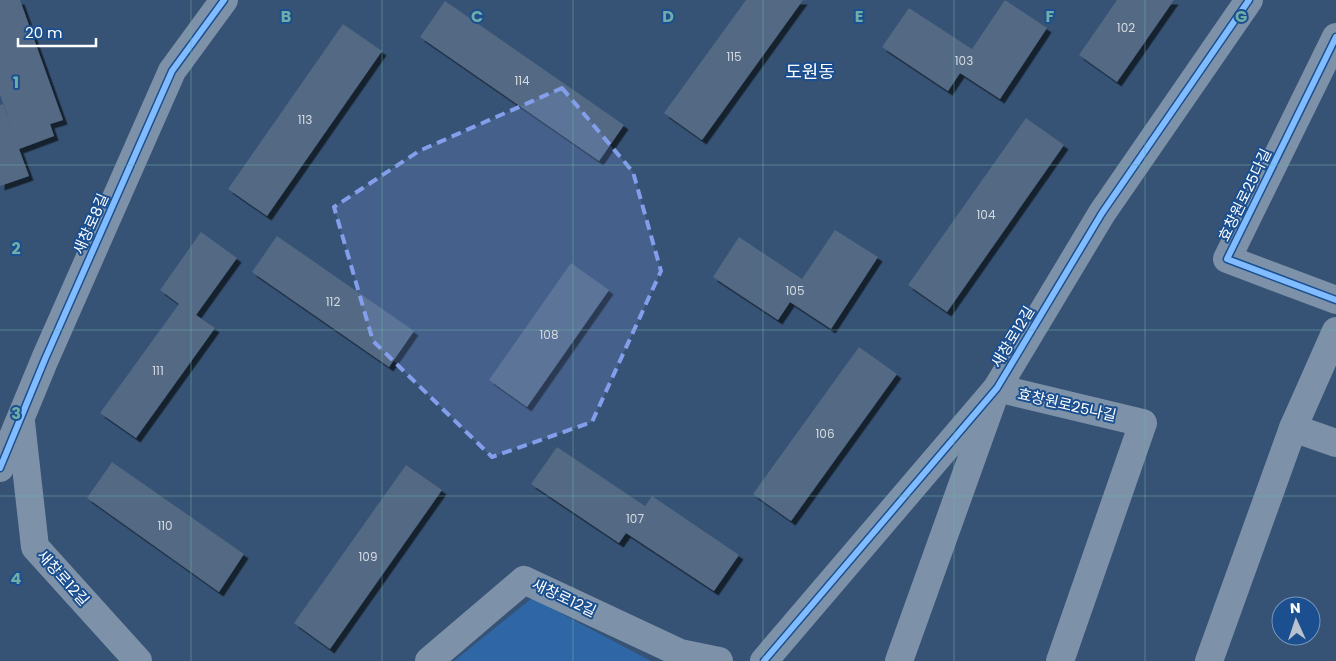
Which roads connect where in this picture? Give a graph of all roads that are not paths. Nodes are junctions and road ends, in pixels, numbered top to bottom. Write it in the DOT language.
graph roads {
  1 [pos="224,0"];
  2 [pos="1249,0"];
  3 [pos="1336,37"];
  4 [pos="1336,300"];
  5 [pos="1336,331"];
  6 [pos="997,388"];
  7 [pos="20,418"];
  8 [pos="1294,428"];
  9 [pos="1336,443"];
  10 [pos="0,468"];
  11 [pos="679,658"];
  12 [pos="138,661"];
  13 [pos="429,661"];
  14 [pos="719,661"];
  15 [pos="764,661"];
  16 [pos="899,661"];
  17 [pos="1060,661"];
  18 [pos="1208,661"];
  1 -- 7 [label="street, 새창로8길"];
  2 -- 6 [label="street, 새창로12길"];
  3 -- 4 [label="street, 효창원로25다길"];
  5 -- 8 [label="street"];
  6 -- 15 [label="street, 새창로12길"];
  6 -- 16 [label="street, 효창원로25나길"];
  6 -- 17 [label="street, 효창원로25나길"];
  7 -- 10 [label="street, 새창로8길"];
  7 -- 12 [label="street, 새창로12길"];
  8 -- 9 [label="street"];
  8 -- 18 [label="street"];
  11 -- 13 [label="street, 새창로12길"];
  11 -- 14 [label="street, 새창로12길"];
}
